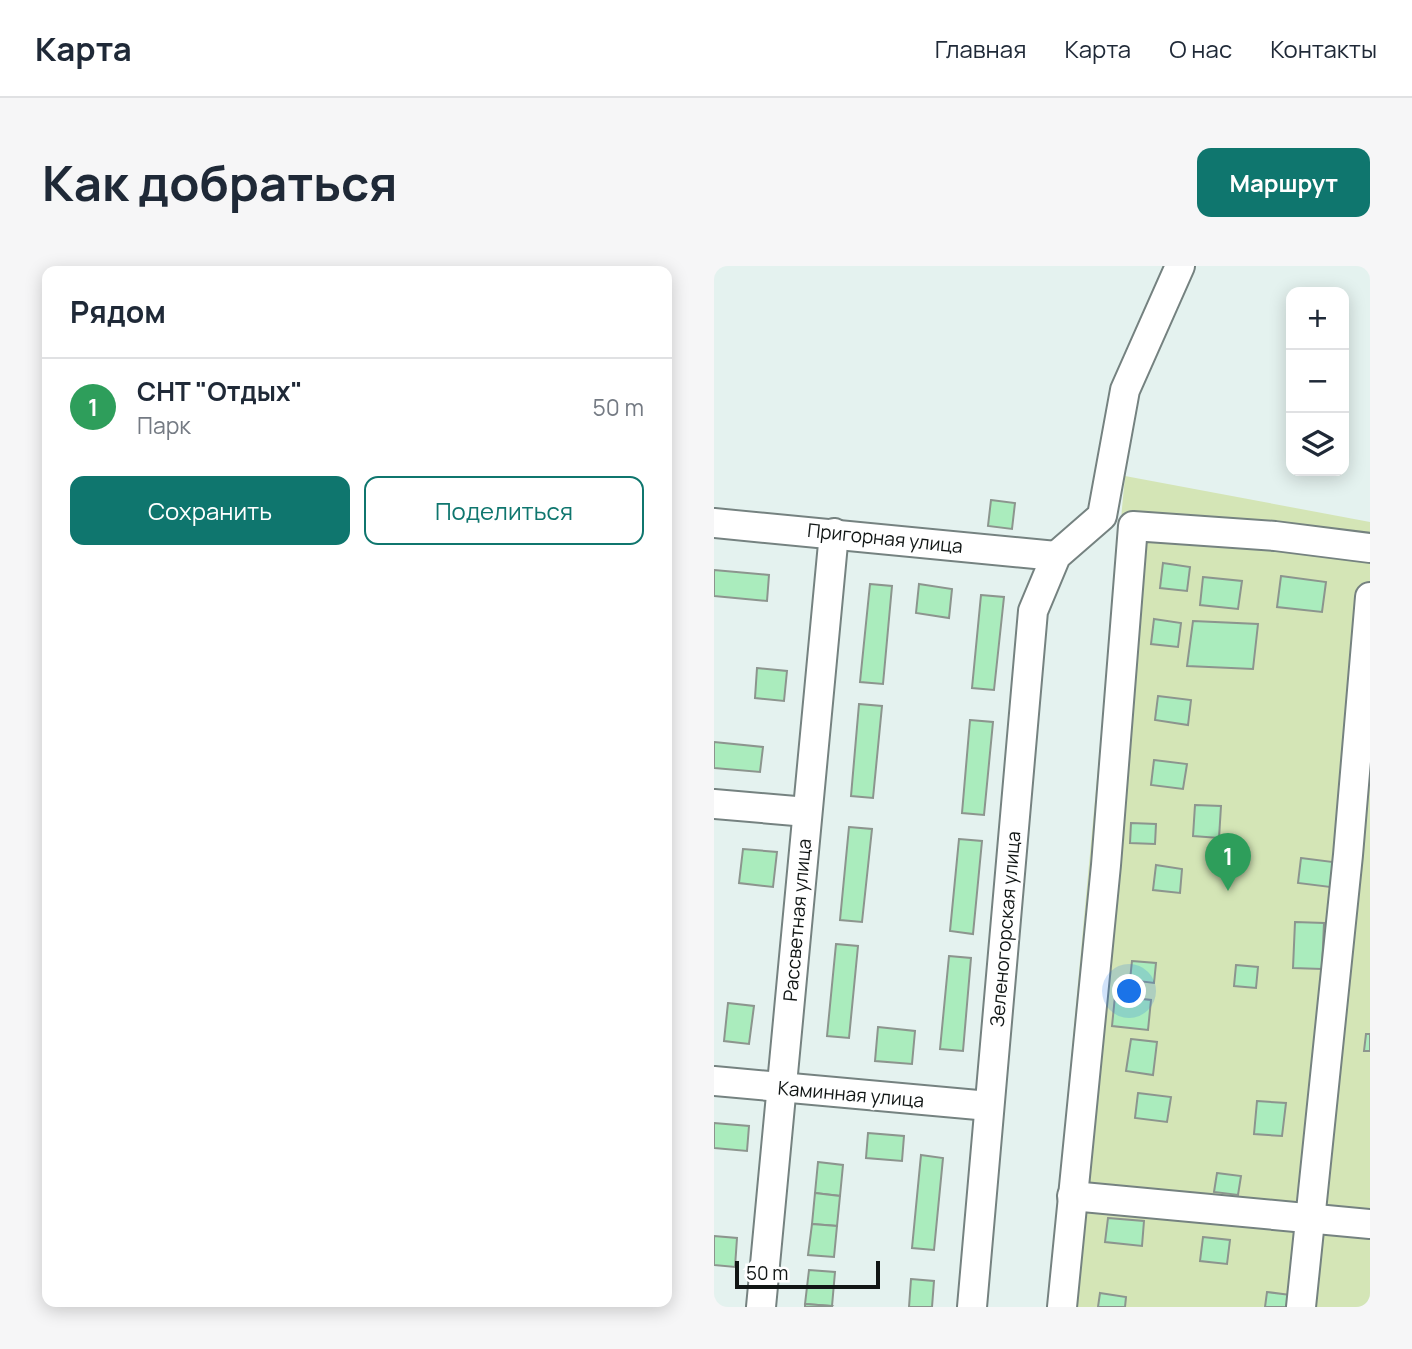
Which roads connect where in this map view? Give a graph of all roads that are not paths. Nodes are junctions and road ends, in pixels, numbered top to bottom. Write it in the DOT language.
graph roads {
  1 [pos="1180,266"];
  2 [pos="1102,516"];
  3 [pos="714,523"];
  4 [pos="1133,526"];
  5 [pos="834,533"];
  6 [pos="1370,548"];
  7 [pos="1056,556"];
  8 [pos="1370,597"];
  9 [pos="714,804"];
  10 [pos="807,812"];
  11 [pos="714,1081"];
  12 [pos="780,1087"];
  13 [pos="989,1106"];
  14 [pos="1072,1196"];
  15 [pos="1310,1220"];
  16 [pos="1370,1224"];
  17 [pos="761,1307"];
  18 [pos="972,1307"];
  19 [pos="1062,1307"];
  20 [pos="1301,1307"];
  1 -- 2 [label="street"];
  2 -- 4 [label="street"];
  2 -- 7 [label="street"];
  3 -- 5 [label="street, Пригорная улица"];
  4 -- 6 [label="street"];
  4 -- 14 [label="street"];
  5 -- 7 [label="street, Пригорная улица"];
  5 -- 10 [label="street, Рассветная улица"];
  7 -- 13 [label="street, Зеленогорская улица"];
  8 -- 15 [label="street"];
  9 -- 10 [label="street"];
  10 -- 12 [label="street, Рассветная улица"];
  11 -- 12 [label="street, Каминная улица"];
  12 -- 13 [label="street, Каминная улица"];
  12 -- 17 [label="street, Рассветная улица"];
  13 -- 18 [label="street, Зеленогорская улица"];
  14 -- 15 [label="street"];
  14 -- 19 [label="street"];
  15 -- 16 [label="street"];
  15 -- 20 [label="street"];
}
